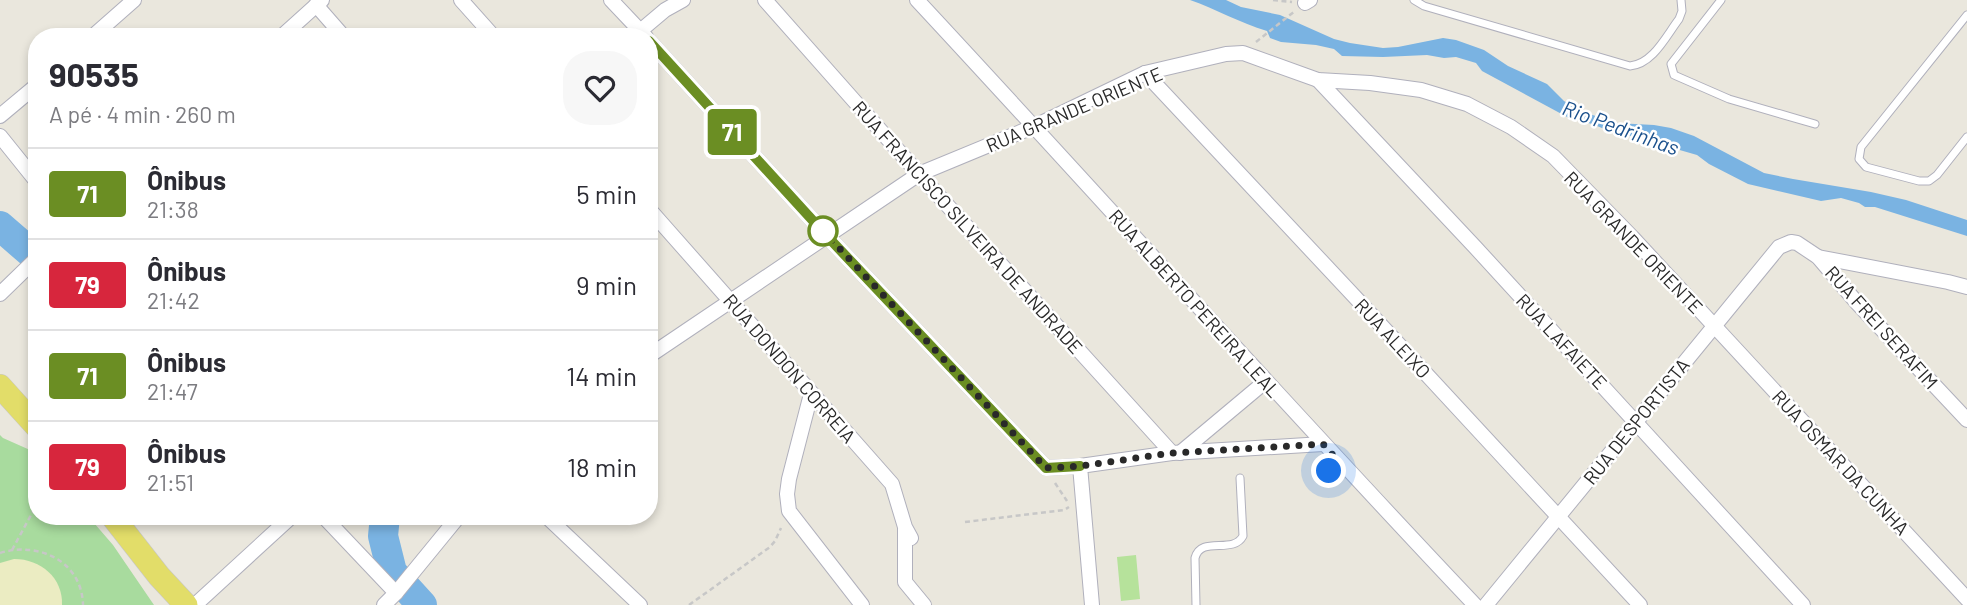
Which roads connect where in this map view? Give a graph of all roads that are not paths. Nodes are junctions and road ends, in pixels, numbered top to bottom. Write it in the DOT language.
graph roads {
  1 [pos="134,0"];
  2 [pos="461,0"];
  3 [pos="611,0"];
  4 [pos="683,0"];
  5 [pos="765,0"];
  6 [pos="917,0"];
  7 [pos="1414,0"];
  8 [pos="1681,0"];
  9 [pos="1721,0"];
  10 [pos="319,3"];
  11 [pos="1967,15"];
  12 [pos="102,28"];
  13 [pos="291,28"];
  14 [pos="337,28"];
  15 [pos="486,28"];
  16 [pos="635,28"];
  17 [pos="649,28"];
  18 [pos="658,53"];
  19 [pos="1145,73"];
  20 [pos="1318,80"];
  21 [pos="28,93"];
  22 [pos="0,116"];
  23 [pos="1815,124"];
  24 [pos="1035,126"];
  25 [pos="0,136"];
  26 [pos="1967,137"];
  27 [pos="28,171"];
  28 [pos="919,174"];
  29 [pos="658,219"];
  30 [pos="826,235"];
  31 [pos="1791,242"];
  32 [pos="1818,257"];
  33 [pos="28,267"];
  34 [pos="1967,287"];
  35 [pos="0,294"];
  36 [pos="732,300"];
  37 [pos="1714,326"];
  38 [pos="658,350"];
  39 [pos="1266,381"];
  40 [pos="0,386"];
  41 [pos="811,394"];
  42 [pos="28,414"];
  43 [pos="1967,420"];
  44 [pos="1636,422"];
  45 [pos="1323,444"];
  46 [pos="1176,453"];
  47 [pos="1080,466"];
  48 [pos="1240,478"];
  49 [pos="1558,517"];
  50 [pos="119,525"];
  51 [pos="282,525"];
  52 [pos="333,525"];
  53 [pos="452,525"];
  54 [pos="556,525"];
  55 [pos="159,576"];
  56 [pos="402,585"];
  57 [pos="1963,599"];
  58 [pos="166,605"];
  59 [pos="186,605"];
  60 [pos="195,605"];
  61 [pos="384,605"];
  62 [pos="640,605"];
  63 [pos="862,605"];
  64 [pos="924,605"];
  65 [pos="1093,605"];
  66 [pos="1196,605"];
  67 [pos="1475,605"];
  68 [pos="1486,605"];
  69 [pos="1640,605"];
  70 [pos="1803,605"];
  1 -- 12 [label="street"];
  2 -- 15 [label="street"];
  3 -- 16 [label="street"];
  4 -- 17 [label="street"];
  5 -- 28 [label="street, RUA FRANCISCO SILVEIRA DE ANDRADE"];
  6 -- 24 [label="street, RUA ALBERTO PEREIRA LEAL"];
  7 -- 8 [label="lane"];
  9 -- 23 [label="lane"];
  10 -- 13 [label="street"];
  10 -- 14 [label="street"];
  11 -- 26 [label="lane"];
  18 -- 30 [label="street"];
  19 -- 20 [label="street, RUA GRANDE ORIENTE"];
  19 -- 24 [label="street, RUA GRANDE ORIENTE"];
  19 -- 49 [label="street, RUA ALEIXO"];
  20 -- 37 [label="street, RUA GRANDE ORIENTE"];
  20 -- 44 [label="street, RUA LAFAIETE"];
  21 -- 22 [label="street"];
  24 -- 28 [label="street, RUA GRANDE ORIENTE"];
  24 -- 39 [label="street, RUA ALBERTO PEREIRA LEAL"];
  25 -- 27 [label="street"];
  28 -- 30 [label="street, RUA GRANDE ORIENTE"];
  28 -- 46 [label="street, RUA FRANCISCO SILVEIRA DE ANDRADE"];
  29 -- 36 [label="street, RUA DONDON CORREIA"];
  30 -- 36 [label="street, RUA GRANDE ORIENTE"];
  30 -- 47 [label="street"];
  31 -- 32 [label="street, RUA FREI SERAFIM"];
  31 -- 37 [label="street, RUA DESPORTISTA"];
  32 -- 34 [label="street"];
  32 -- 43 [label="street, RUA FREI SERAFIM"];
  33 -- 35 [label="street"];
  36 -- 38 [label="street, RUA GRANDE ORIENTE"];
  36 -- 41 [label="street, RUA DONDON CORREIA"];
  37 -- 44 [label="street, RUA DESPORTISTA"];
  37 -- 57 [label="street, RUA OSMAR DA CUNHA"];
  39 -- 45 [label="street, RUA ALBERTO PEREIRA LEAL"];
  39 -- 46 [label="street"];
  40 -- 42 [label="main road"];
  41 -- 63 [label="street"];
  41 -- 64 [label="street, RUA DONDON CORREIA"];
  44 -- 49 [label="street, RUA DESPORTISTA"];
  44 -- 70 [label="street, RUA LAFAIETE"];
  45 -- 46 [label="street"];
  45 -- 67 [label="street, RUA ALBERTO PEREIRA LEAL"];
  46 -- 47 [label="street"];
  47 -- 65 [label="street"];
  48 -- 66 [label="lane"];
  49 -- 68 [label="street, RUA DESPORTISTA"];
  49 -- 69 [label="street, RUA ALEIXO"];
  50 -- 55 [label="main road"];
  51 -- 60 [label="street"];
  52 -- 56 [label="street"];
  53 -- 56 [label="street"];
  54 -- 62 [label="street"];
  55 -- 58 [label="main road"];
  55 -- 59 [label="main road"];
  56 -- 61 [label="street"];
}
